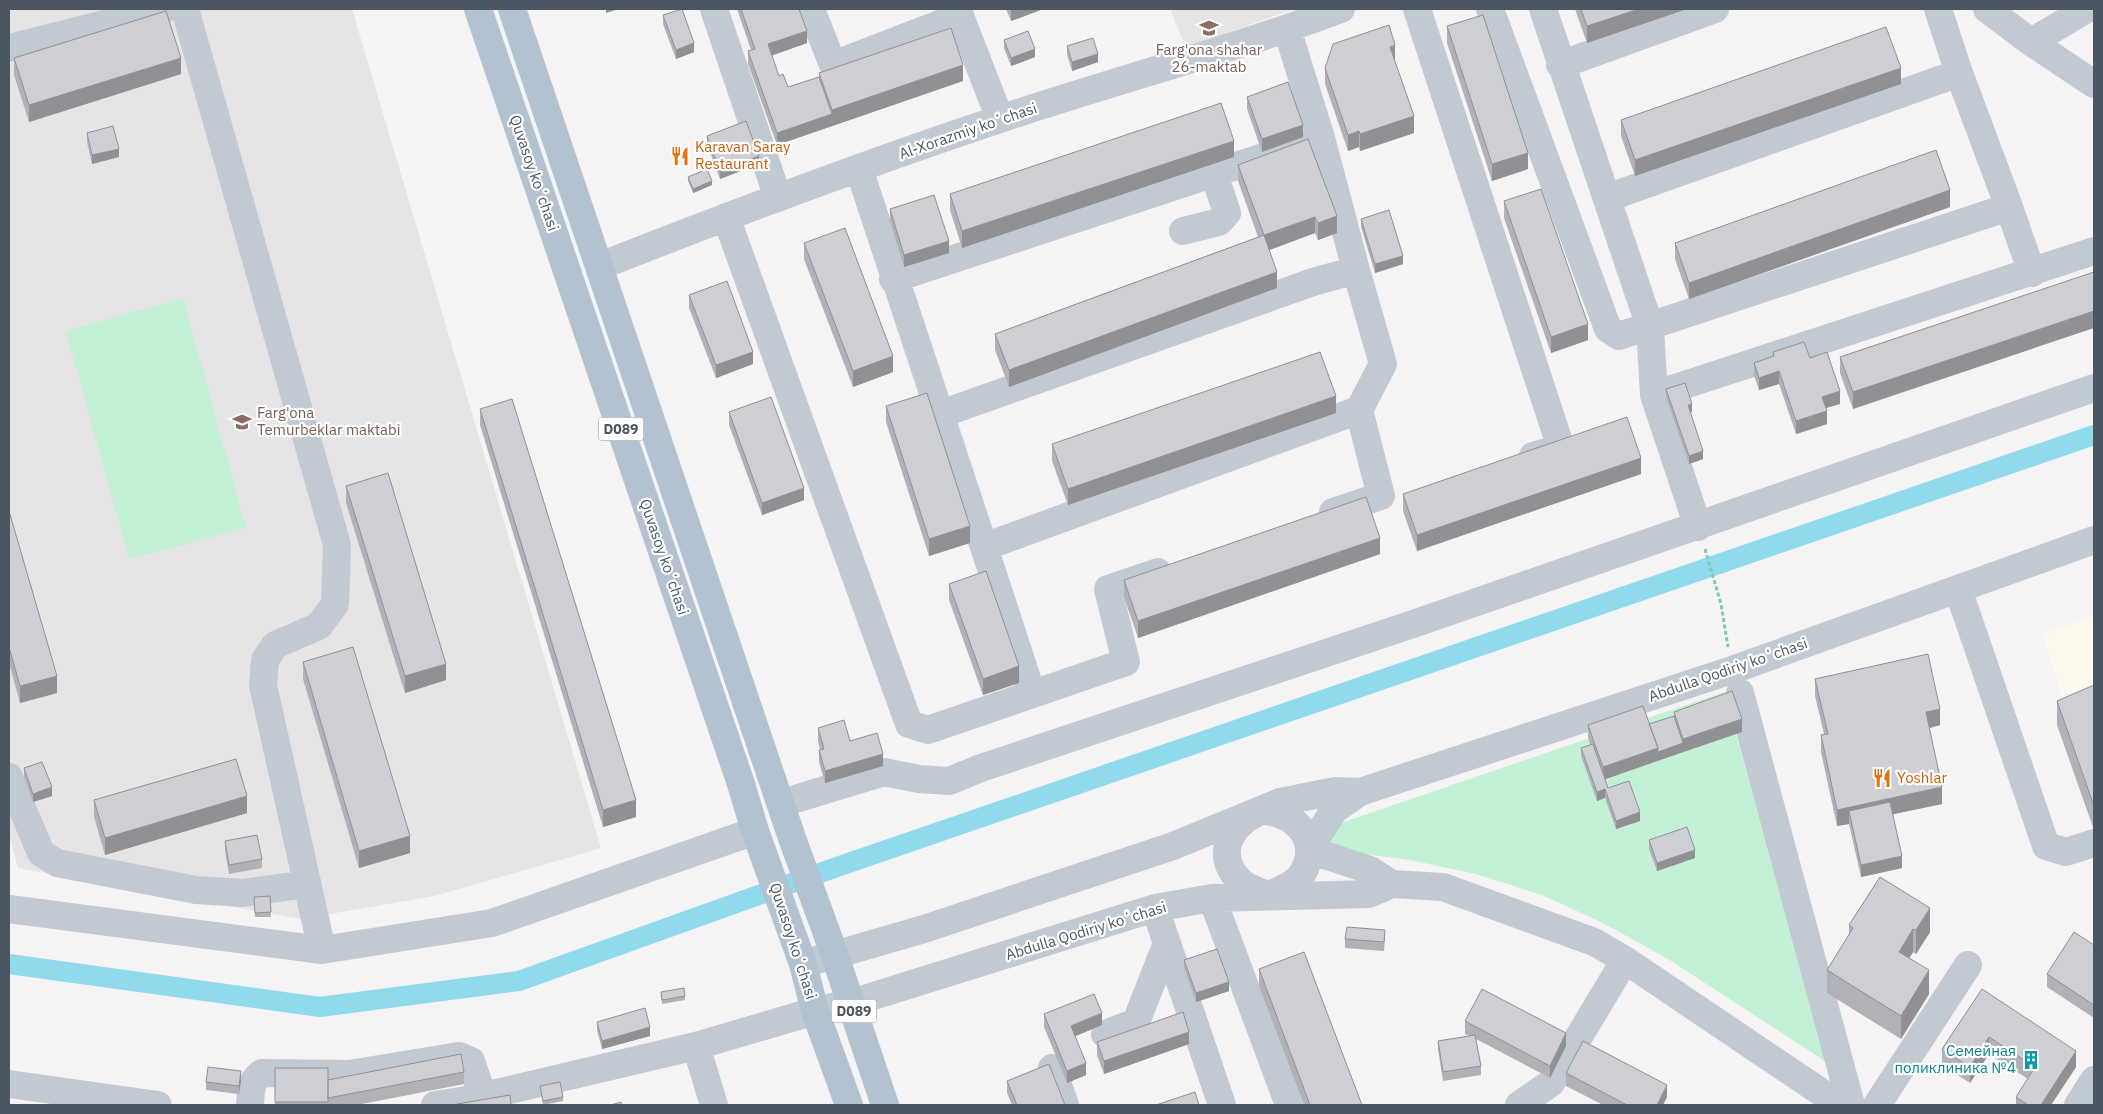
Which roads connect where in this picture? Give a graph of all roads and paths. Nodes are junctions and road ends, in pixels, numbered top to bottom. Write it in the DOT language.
graph roads {
  1 [pos="164,9"];
  2 [pos="186,9"];
  3 [pos="478,9"];
  4 [pos="512,9"];
  5 [pos="714,9"];
  6 [pos="811,9"];
  7 [pos="1341,9"];
  8 [pos="1417,9"];
  9 [pos="1490,9"];
  10 [pos="1543,9"];
  11 [pos="1715,9"];
  12 [pos="1938,9"];
  13 [pos="1987,9"];
  14 [pos="2087,9"];
  15 [pos="958,13"];
  16 [pos="1287,29"];
  17 [pos="2032,42"];
  18 [pos="9,48"];
  19 [pos="1560,65"];
  20 [pos="1959,73"];
  21 [pos="2094,84"];
  22 [pos="1000,119"];
  23 [pos="1321,138"];
  24 [pos="859,169"];
  25 [pos="1214,173"];
  26 [pos="778,198"];
  27 [pos="1607,198"];
  28 [pos="2009,207"];
  29 [pos="726,216"];
  30 [pos="1183,231"];
  31 [pos="2094,251"];
  32 [pos="600,266"];
  33 [pos="1356,270"];
  34 [pos="2032,273"];
  35 [pos="893,278"];
  36 [pos="1650,327"];
  37 [pos="2094,388"];
  38 [pos="1654,395"];
  39 [pos="1359,410"];
  40 [pos="941,414"];
  41 [pos="1514,462"];
  42 [pos="1306,522"];
  43 [pos="1698,527"];
  44 [pos="2094,540"];
  45 [pos="984,547"];
  46 [pos="1183,564"];
  47 [pos="1958,590"];
  48 [pos="1721,604"];
  49 [pos="1740,693"];
  50 [pos="1032,694"];
  51 [pos="9,777"];
  52 [pos="1360,792"];
  53 [pos="783,808"];
  54 [pos="1249,816"];
  55 [pos="759,840"];
  56 [pos="2094,843"];
  57 [pos="1309,850"];
  58 [pos="307,884"];
  59 [pos="1392,884"];
  60 [pos="1270,895"];
  61 [pos="1212,898"];
  62 [pos="1155,908"];
  63 [pos="9,909"];
  64 [pos="1168,943"];
  65 [pos="322,950"];
  66 [pos="834,954"];
  67 [pos="1625,960"];
  68 [pos="803,964"];
  69 [pos="1968,965"];
  70 [pos="852,1003"];
  71 [pos="815,1011"];
  72 [pos="1105,1034"];
  73 [pos="696,1046"];
  74 [pos="1052,1068"];
  75 [pos="2094,1080"];
  76 [pos="9,1084"];
  77 [pos="483,1097"];
  78 [pos="158,1105"];
  79 [pos="250,1105"];
  80 [pos="435,1105"];
  81 [pos="714,1105"];
  82 [pos="849,1105"];
  83 [pos="885,1105"];
  84 [pos="1064,1105"];
  85 [pos="1222,1105"];
  86 [pos="1288,1105"];
  87 [pos="1519,1105"];
  88 [pos="1840,1105"];
  89 [pos="1851,1105"];
  90 [pos="1877,1105"];
  91 [pos="2078,1105"];
  1 -- 18 [label="street"];
  2 -- 58 [label="street"];
  3 -- 55 [label="main road, Quvasoy koʻchasi / D089"];
  4 -- 32 [label="main road, D089"];
  5 -- 26 [label="street"];
  6 -- 15 [label="street"];
  7 -- 16 [label="street, Al-Xorazmiy koʻchasi"];
  8 -- 41 [label="street"];
  9 -- 36 [label="street"];
  10 -- 19 [label="street"];
  11 -- 19 [label="street"];
  12 -- 20 [label="street"];
  13 -- 17 [label="street"];
  14 -- 17 [label="street"];
  15 -- 22 [label="street"];
  16 -- 22 [label="street, Al-Xorazmiy koʻchasi"];
  16 -- 23 [label="street"];
  17 -- 21 [label="street"];
  19 -- 27 [label="street"];
  20 -- 27 [label="street"];
  20 -- 28 [label="street"];
  22 -- 24 [label="street, Al-Xorazmiy koʻchasi"];
  23 -- 25 [label="street"];
  23 -- 33 [label="street"];
  24 -- 26 [label="street, Al-Xorazmiy koʻchasi"];
  24 -- 35 [label="street"];
  25 -- 30 [label="street"];
  25 -- 35 [label="street"];
  26 -- 29 [label="street, Al-Xorazmiy koʻchasi"];
  27 -- 36 [label="street"];
  28 -- 34 [label="street"];
  28 -- 36 [label="street"];
  29 -- 32 [label="street, Al-Xorazmiy koʻchasi"];
  29 -- 50 [label="street"];
  31 -- 34 [label="street"];
  32 -- 53 [label="main road, D089"];
  33 -- 39 [label="street"];
  33 -- 40 [label="street"];
  34 -- 38 [label="street"];
  35 -- 40 [label="street"];
  36 -- 38 [label="street"];
  37 -- 43 [label="street"];
  38 -- 43 [label="street"];
  39 -- 42 [label="street"];
  39 -- 45 [label="street"];
  40 -- 45 [label="street"];
  43 -- 48 [label="path"];
  43 -- 53 [label="street"];
  44 -- 47 [label="street, Abdulla Qodiriy koʻchasi"];
  45 -- 50 [label="street"];
  46 -- 50 [label="street"];
  47 -- 52 [label="street, Abdulla Qodiriy koʻchasi"];
  47 -- 56 [label="street"];
  49 -- 89 [label="street"];
  51 -- 58 [label="street"];
  52 -- 54 [label="street, Abdulla Qodiriy koʻchasi"];
  52 -- 57 [label="street, Abdulla Qodiriy koʻchasi"];
  53 -- 66 [label="main road, D089"];
  54 -- 57 [label="street"];
  54 -- 60 [label="street"];
  54 -- 66 [label="street, Abdulla Qodiriy koʻchasi"];
  55 -- 65 [label="street"];
  55 -- 68 [label="main road, Quvasoy koʻchasi / D089"];
  57 -- 59 [label="street, Abdulla Qodiriy koʻchasi"];
  57 -- 60 [label="street"];
  58 -- 65 [label="street"];
  59 -- 60 [label="street, Abdulla Qodiriy koʻchasi"];
  59 -- 67 [label="street, Abdulla Qodiriy koʻchasi"];
  60 -- 61 [label="street, Abdulla Qodiriy koʻchasi"];
  61 -- 62 [label="street, Abdulla Qodiriy koʻchasi"];
  61 -- 86 [label="street"];
  62 -- 64 [label="street"];
  62 -- 70 [label="street, Abdulla Qodiriy koʻchasi"];
  63 -- 65 [label="street"];
  64 -- 72 [label="street"];
  64 -- 85 [label="street"];
  66 -- 68 [label="street, Abdulla Qodiriy koʻchasi"];
  66 -- 70 [label="main road, D089"];
  67 -- 87 [label="street"];
  67 -- 88 [label="street, Abdulla Qodiriy koʻchasi"];
  68 -- 71 [label="main road, Quvasoy koʻchasi / D089"];
  69 -- 90 [label="street"];
  70 -- 71 [label="street, Abdulla Qodiriy koʻchasi"];
  70 -- 83 [label="main road, D089"];
  71 -- 73 [label="street, Abdulla Qodiriy koʻchasi"];
  71 -- 82 [label="main road, Quvasoy koʻchasi / D089"];
  73 -- 77 [label="street, Abdulla Qodiriy koʻchasi"];
  73 -- 81 [label="street"];
  74 -- 84 [label="street"];
  75 -- 91 [label="street"];
  76 -- 78 [label="street"];
  77 -- 79 [label="street"];
  77 -- 80 [label="street, Abdulla Qodiriy koʻchasi"];
}
